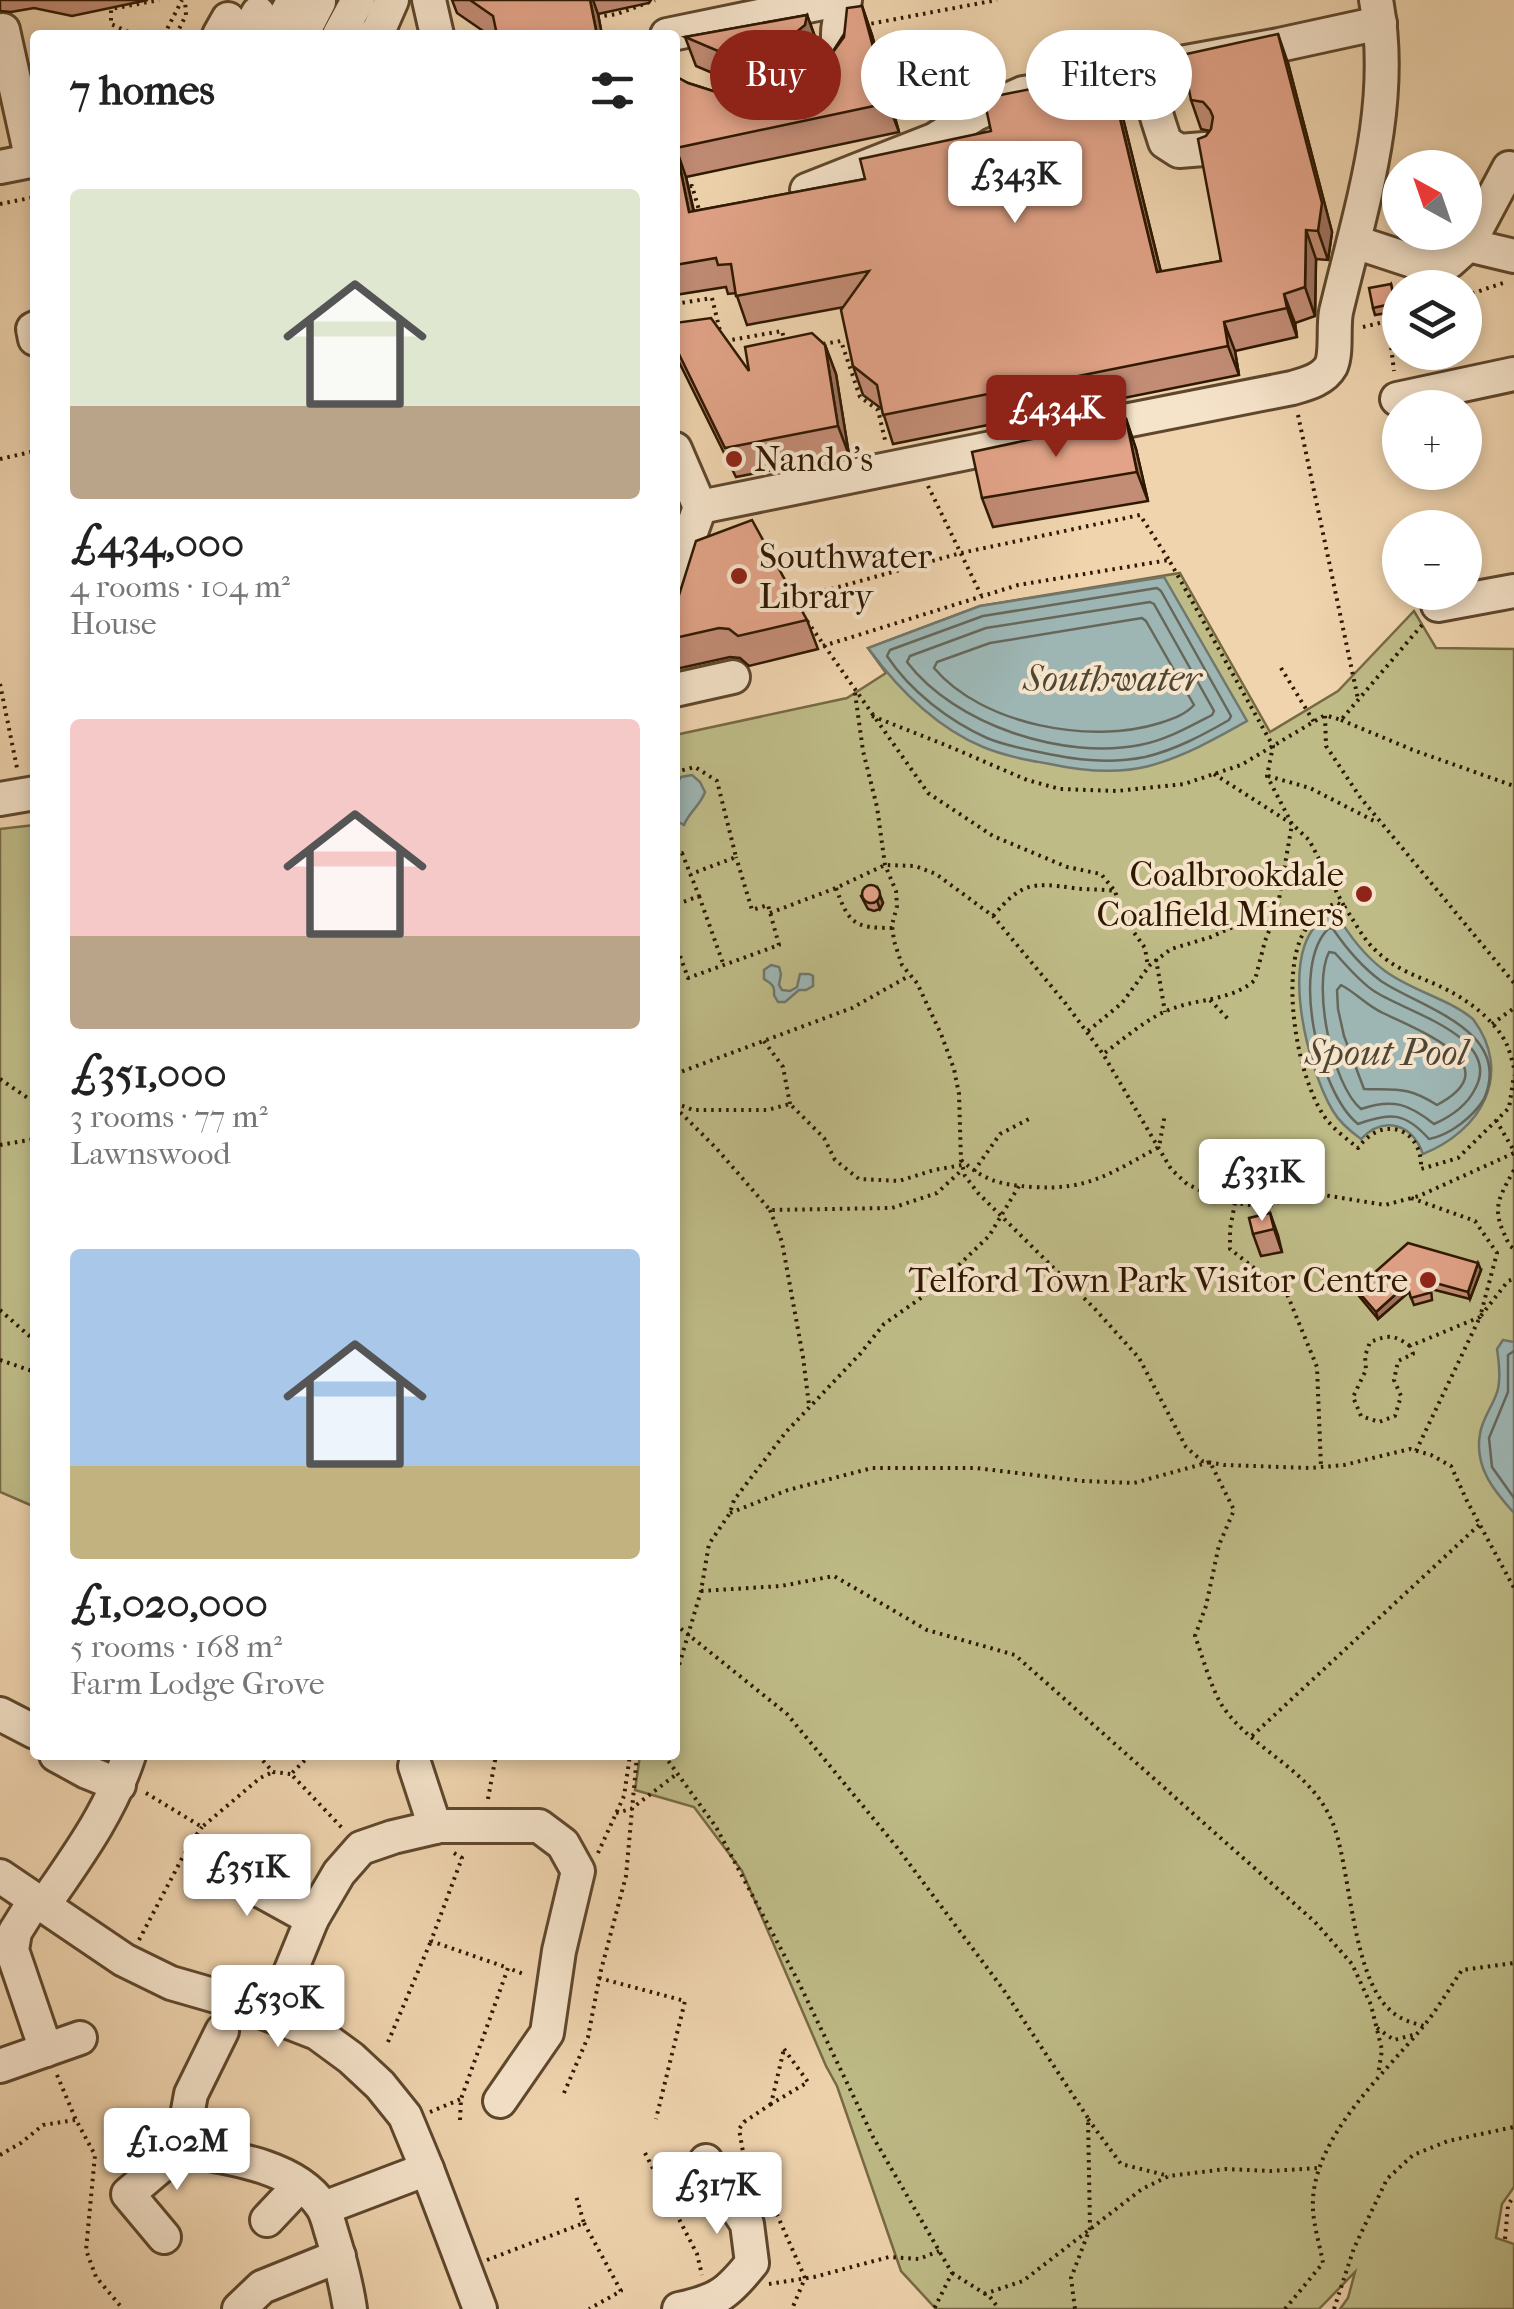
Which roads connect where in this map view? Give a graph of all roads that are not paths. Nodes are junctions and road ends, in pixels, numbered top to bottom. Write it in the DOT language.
graph roads {
  1 [pos="358,0"];
  2 [pos="392,0"];
  3 [pos="429,0"];
  4 [pos="837,0"];
  5 [pos="845,0"];
  6 [pos="1378,11"];
  7 [pos="271,22"];
  8 [pos="370,27"];
  9 [pos="305,30"];
  10 [pos="342,30"];
  11 [pos="436,30"];
  12 [pos="838,30"];
  13 [pos="0,31"];
  14 [pos="680,32"];
  15 [pos="1192,61"];
  16 [pos="1026,92"];
  17 [pos="1159,120"];
  18 [pos="1204,149"];
  19 [pos="22,162"];
  20 [pos="1507,184"];
  21 [pos="807,190"];
  22 [pos="1482,224"];
  23 [pos="1355,242"];
  24 [pos="1482,249"];
  25 [pos="1463,250"];
  26 [pos="1514,256"];
  27 [pos="1512,372"];
  28 [pos="1435,390"];
  29 [pos="680,461"];
  30 [pos="700,507"];
  31 [pos="680,562"];
  32 [pos="1514,591"];
  33 [pos="1482,597"];
  34 [pos="733,677"];
  35 [pos="680,689"];
  36 [pos="0,1714"];
  37 [pos="30,1729"];
  38 [pos="65,1760"];
  39 [pos="415,1766"];
  40 [pos="124,1771"];
  41 [pos="432,1828"];
  42 [pos="212,1864"];
  43 [pos="0,1876"];
  44 [pos="40,1903"];
  45 [pos="312,1919"];
  46 [pos="272,2014"];
  47 [pos="222,2032"];
  48 [pos="80,2038"];
  49 [pos="46,2050"];
  50 [pos="0,2066"];
  51 [pos="500,2101"];
  52 [pos="182,2148"];
  53 [pos="706,2161"];
  54 [pos="428,2169"];
  55 [pos="300,2185"];
  56 [pos="324,2208"];
  57 [pos="267,2220"];
  58 [pos="164,2238"];
  59 [pos="339,2256"];
  60 [pos="705,2300"];
  61 [pos="240,2309"];
  62 [pos="350,2309"];
  63 [pos="480,2309"];
  1 -- 10 [label="street"];
  2 -- 8 [label="street"];
  3 -- 11 [label="street"];
  4 -- 14 [label="street"];
  5 -- 12 [label="street"];
  6 -- 15 [label="street"];
  6 -- 23 [label="street"];
  7 -- 9 [label="street"];
  13 -- 19 [label="street"];
  16 -- 21 [label="street"];
  17 -- 18 [label="street"];
  20 -- 22 [label="street"];
  23 -- 25 [label="street"];
  23 -- 30 [label="street"];
  24 -- 26 [label="street"];
  27 -- 28 [label="street"];
  29 -- 30 [label="street"];
  30 -- 31 [label="street"];
  32 -- 33 [label="street"];
  34 -- 35 [label="street"];
  36 -- 37 [label="street"];
  38 -- 40 [label="street"];
  39 -- 41 [label="street"];
  40 -- 44 [label="street"];
  41 -- 45 [label="street"];
  41 -- 51 [label="street"];
  42 -- 45 [label="street"];
  43 -- 44 [label="street"];
  44 -- 46 [label="street"];
  44 -- 49 [label="street"];
  45 -- 46 [label="street"];
  46 -- 54 [label="street"];
  47 -- 52 [label="street"];
  48 -- 49 [label="street"];
  49 -- 50 [label="street"];
  52 -- 55 [label="street"];
  52 -- 58 [label="street"];
  53 -- 60 [label="street"];
  54 -- 56 [label="street"];
  54 -- 63 [label="street"];
  55 -- 56 [label="street"];
  55 -- 57 [label="street"];
  56 -- 59 [label="street"];
  59 -- 61 [label="street"];
  59 -- 62 [label="street"];
}
